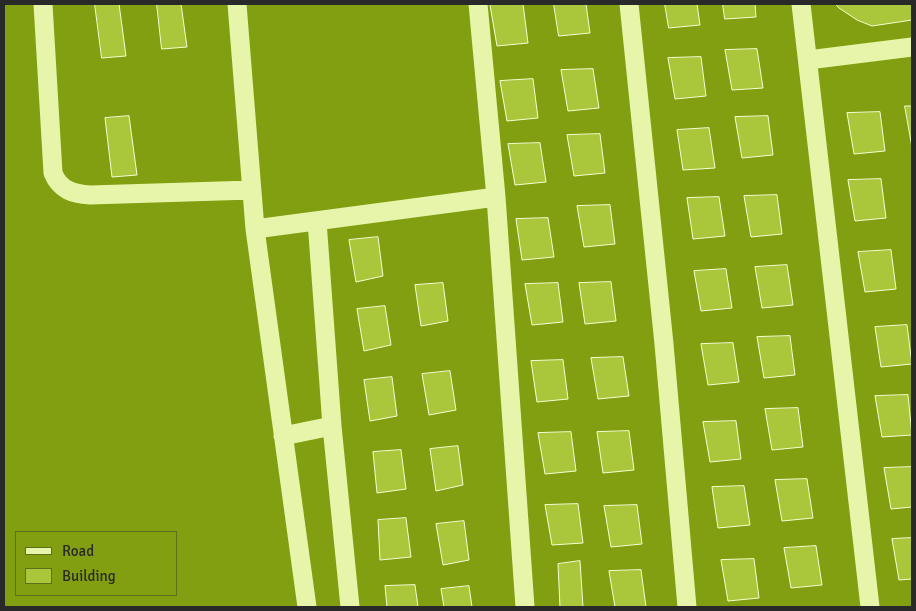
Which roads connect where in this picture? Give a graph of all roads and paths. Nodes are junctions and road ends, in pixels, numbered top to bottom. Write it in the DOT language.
graph roads {
  1 [pos="43,4"];
  2 [pos="237,4"];
  3 [pos="478,4"];
  4 [pos="629,4"];
  5 [pos="801,4"];
  6 [pos="912,47"];
  7 [pos="808,60"];
  8 [pos="252,190"];
  9 [pos="496,198"];
  10 [pos="316,221"];
  11 [pos="255,229"];
  12 [pos="332,426"];
  13 [pos="283,436"];
  14 [pos="307,607"];
  15 [pos="350,607"];
  16 [pos="525,607"];
  17 [pos="687,607"];
  18 [pos="870,607"];
  1 -- 8 [label="street"];
  2 -- 8 [label="street"];
  3 -- 9 [label="street"];
  4 -- 17 [label="street"];
  5 -- 7 [label="street"];
  6 -- 7 [label="street"];
  7 -- 18 [label="street"];
  8 -- 11 [label="street"];
  9 -- 10 [label="street"];
  9 -- 16 [label="street"];
  10 -- 11 [label="street"];
  10 -- 12 [label="street"];
  11 -- 13 [label="street"];
  12 -- 13 [label="street"];
  12 -- 15 [label="street"];
  13 -- 14 [label="street"];
}
